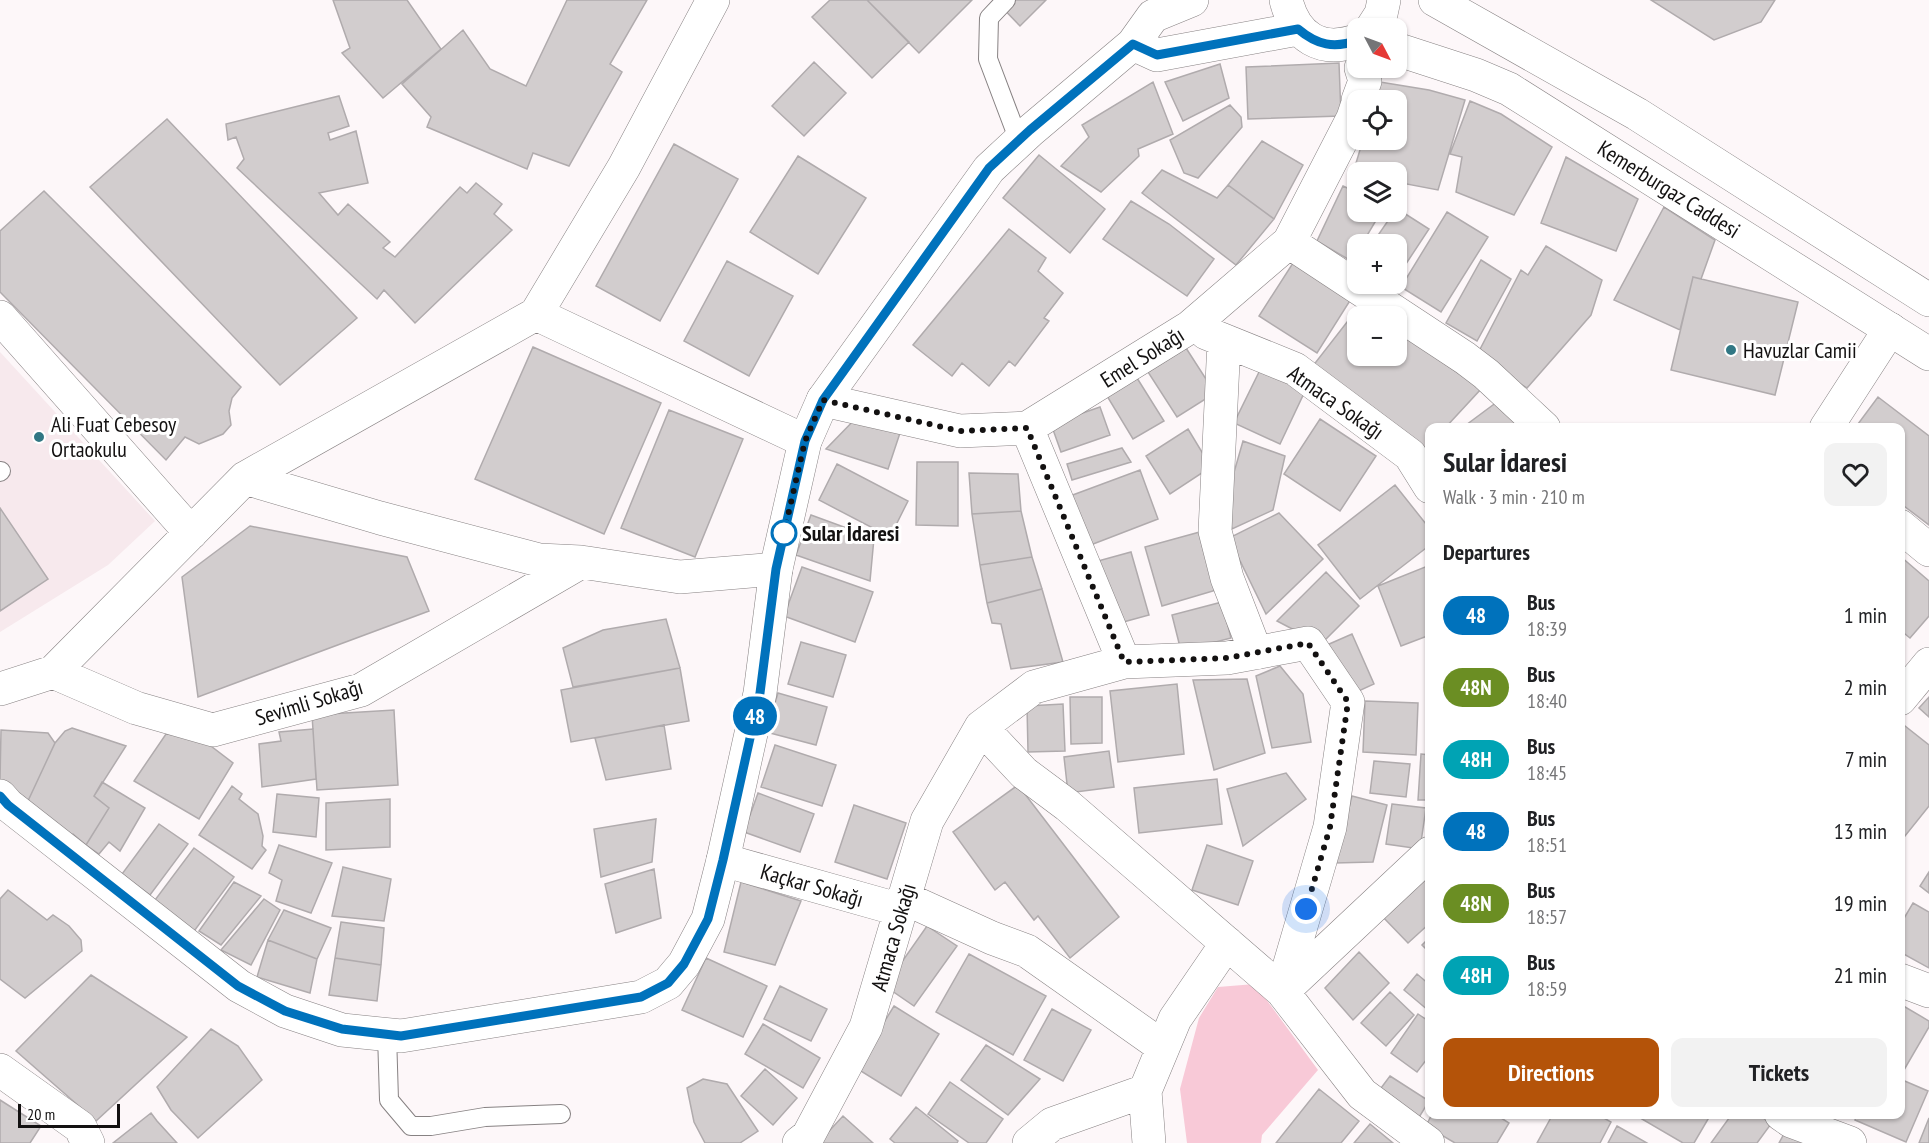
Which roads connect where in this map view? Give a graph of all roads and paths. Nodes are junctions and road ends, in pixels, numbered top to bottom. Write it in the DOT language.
graph roads {
  1 [pos="713,0"];
  2 [pos="1006,0"];
  3 [pos="1192,0"];
  4 [pos="1384,0"];
  5 [pos="1435,0"];
  6 [pos="1292,15"];
  7 [pos="1378,18"];
  8 [pos="1133,44"];
  9 [pos="1347,47"];
  10 [pos="1407,53"];
  11 [pos="1347,130"];
  12 [pos="1019,141"];
  13 [pos="1289,242"];
  14 [pos="1925,289"];
  15 [pos="536,314"];
  16 [pos="0,317"];
  17 [pos="1190,327"];
  18 [pos="1890,329"];
  19 [pos="1224,341"];
  20 [pos="1929,354"];
  21 [pos="823,400"];
  22 [pos="1539,423"];
  23 [pos="1829,423"];
  24 [pos="1027,428"];
  25 [pos="805,441"];
  26 [pos="245,478"];
  27 [pos="1425,479"];
  28 [pos="1905,530"];
  29 [pos="191,533"];
  30 [pos="1929,550"];
  31 [pos="581,562"];
  32 [pos="776,569"];
  33 [pos="1256,653"];
  34 [pos="1124,662"];
  35 [pos="1929,664"];
  36 [pos="53,672"];
  37 [pos="0,688"];
  38 [pos="1905,693"];
  39 [pos="981,727"];
  40 [pos="0,796"];
  41 [pos="1425,858"];
  42 [pos="723,860"];
  43 [pos="903,904"];
  44 [pos="1227,944"];
  45 [pos="1905,982"];
  46 [pos="1282,991"];
  47 [pos="1929,991"];
  48 [pos="387,1034"];
  49 [pos="1163,1047"];
  50 [pos="0,1070"];
  51 [pos="1145,1090"];
  52 [pos="561,1114"];
  53 [pos="1788,1119"];
  54 [pos="88,1143"];
  55 [pos="799,1143"];
  56 [pos="1029,1143"];
  57 [pos="1149,1143"];
  58 [pos="1428,1143"];
  59 [pos="1850,1143"];
  1 -- 15 [label="street"];
  2 -- 12 [label="lane"];
  3 -- 8 [label="street"];
  4 -- 7 [label="street"];
  5 -- 14 [label="street, Kemerburgaz Caddesi"];
  6 -- 8 [label="street"];
  6 -- 9 [label="street"];
  8 -- 12 [label="street"];
  10 -- 18 [label="street, Kemerburgaz Caddesi"];
  11 -- 13 [label="street, Emel Sokağı"];
  12 -- 21 [label="street"];
  13 -- 17 [label="street, Emel Sokağı"];
  13 -- 22 [label="street"];
  15 -- 25 [label="street"];
  15 -- 26 [label="street"];
  16 -- 29 [label="street"];
  17 -- 19 [label="street, Atmaca Sokağı"];
  17 -- 24 [label="street, Emel Sokağı"];
  18 -- 20 [label="street, Kemerburgaz Caddesi"];
  18 -- 23 [label="street"];
  19 -- 27 [label="street, Atmaca Sokağı"];
  19 -- 33 [label="street"];
  21 -- 24 [label="street, Emel Sokağı"];
  21 -- 25 [label="street"];
  24 -- 34 [label="street"];
  25 -- 32 [label="street"];
  26 -- 29 [label="street"];
  26 -- 31 [label="street"];
  28 -- 30 [label="street"];
  29 -- 36 [label="street"];
  31 -- 32 [label="street"];
  31 -- 36 [label="street, Sevimli Sokağı"];
  32 -- 42 [label="street"];
  33 -- 34 [label="street, Atmaca Sokağı"];
  33 -- 46 [label="street, Atmaca Sokağı"];
  34 -- 39 [label="street, Atmaca Sokağı"];
  35 -- 38 [label="street"];
  36 -- 37 [label="street"];
  39 -- 43 [label="street, Atmaca Sokağı"];
  39 -- 44 [label="street"];
  40 -- 48 [label="street"];
  41 -- 46 [label="street"];
  42 -- 43 [label="street, Kaçkar Sokağı"];
  42 -- 48 [label="street"];
  43 -- 49 [label="street, Kaçkar Sokağı"];
  43 -- 55 [label="street, Atmaca Sokağı"];
  44 -- 46 [label="street"];
  44 -- 49 [label="street"];
  45 -- 47 [label="street"];
  46 -- 58 [label="street"];
  48 -- 52 [label="lane"];
  49 -- 51 [label="street"];
  50 -- 54 [label="street"];
  51 -- 56 [label="street"];
  51 -- 57 [label="street"];
  53 -- 59 [label="street"];
}
